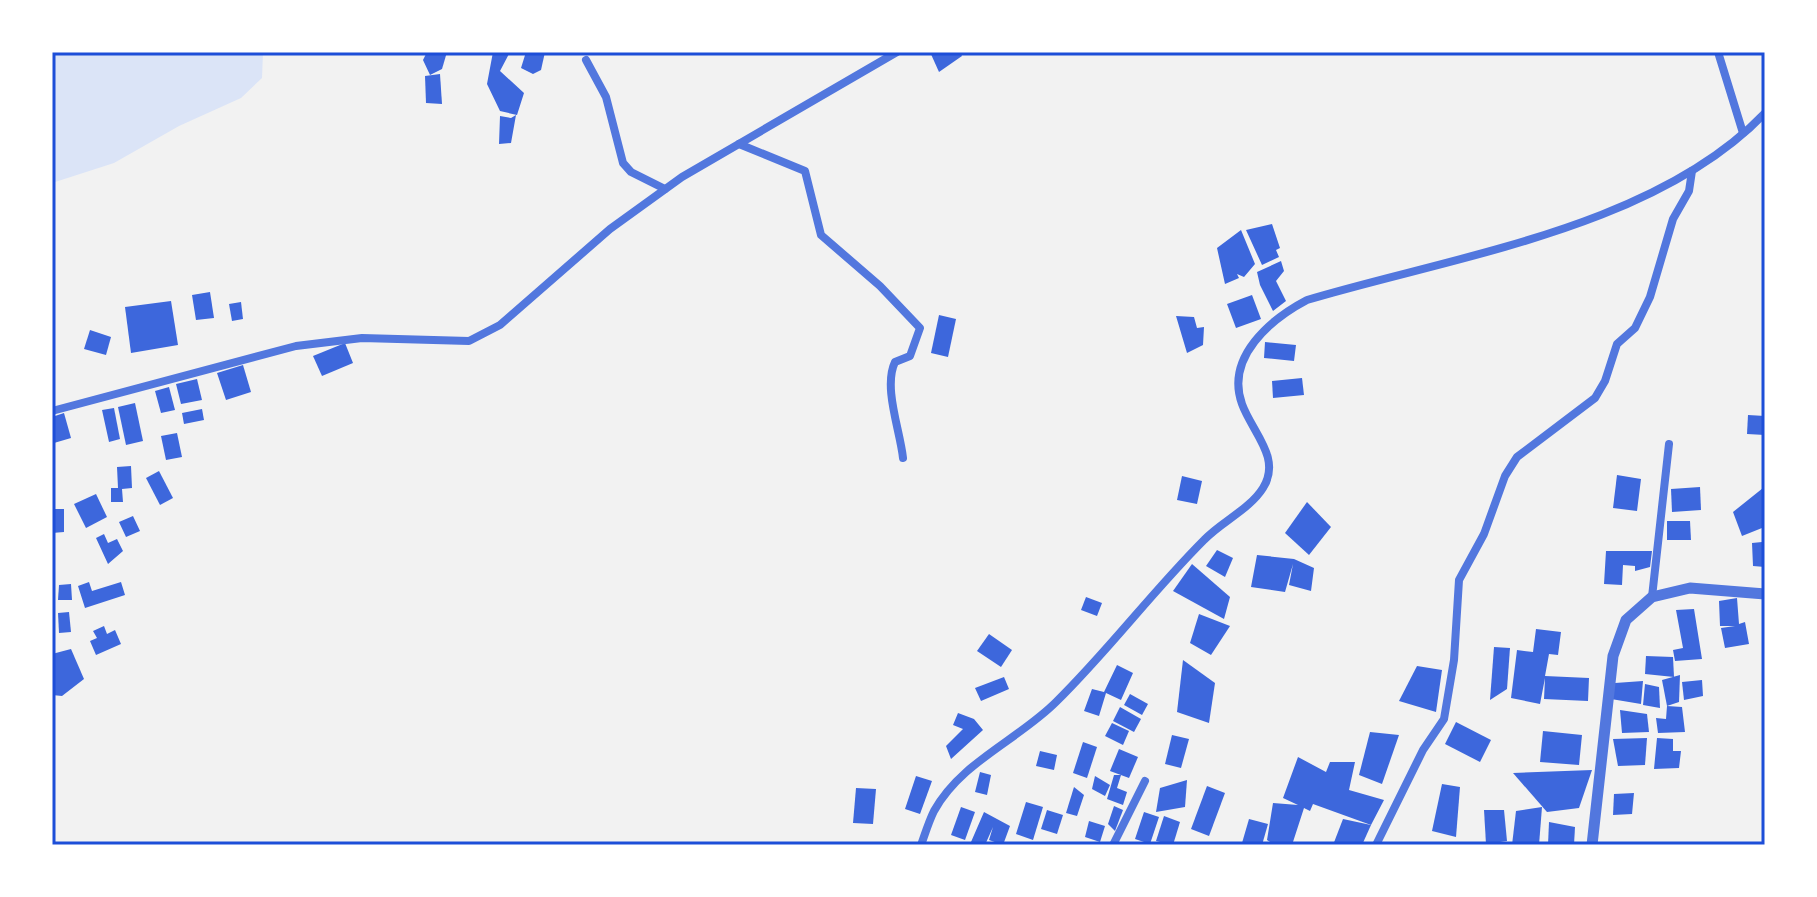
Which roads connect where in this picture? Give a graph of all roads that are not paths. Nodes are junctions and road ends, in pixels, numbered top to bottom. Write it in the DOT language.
graph roads {
  1 [pos="897,52"];
  2 [pos="1718,52"];
  3 [pos="586,60"];
  4 [pos="1765,113"];
  5 [pos="1743,133"];
  6 [pos="739,144"];
  7 [pos="1692,171"];
  8 [pos="665,189"];
  9 [pos="52,411"];
  10 [pos="1669,444"];
  11 [pos="903,458"];
  12 [pos="1765,594"];
  13 [pos="1652,597"];
  14 [pos="1145,781"];
  15 [pos="921,845"];
  16 [pos="1113,845"];
  17 [pos="1376,845"];
  18 [pos="1592,845"];
  1 -- 6 [label="street"];
  2 -- 5 [label="street"];
  3 -- 8 [label="street"];
  4 -- 5 [label="street"];
  5 -- 7 [label="street"];
  6 -- 8 [label="street"];
  6 -- 11 [label="street"];
  7 -- 15 [label="street"];
  7 -- 17 [label="street"];
  8 -- 9 [label="street"];
  10 -- 13 [label="street"];
  12 -- 13 [label="street"];
  13 -- 18 [label="street"];
  14 -- 16 [label="street"];
}
